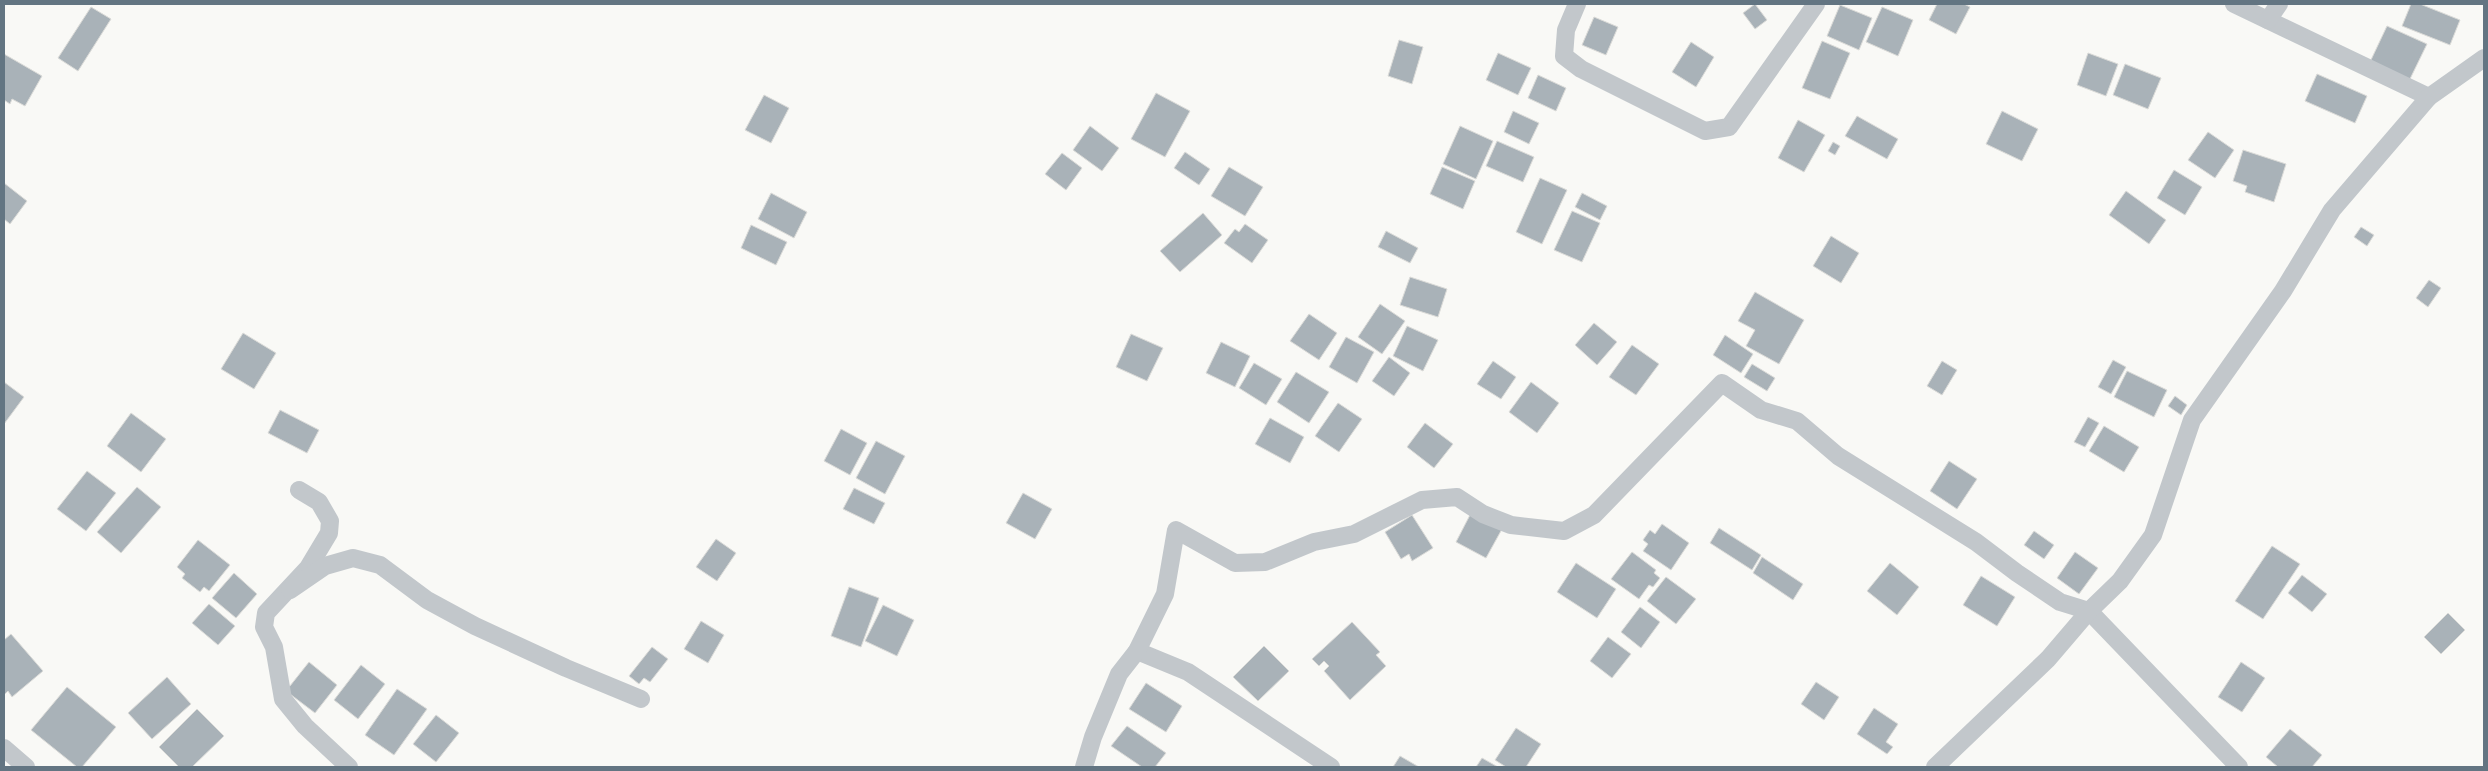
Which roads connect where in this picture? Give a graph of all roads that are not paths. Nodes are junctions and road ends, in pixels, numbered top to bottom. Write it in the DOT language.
graph roads {
  1 [pos="1577,4"];
  2 [pos="1816,4"];
  3 [pos="2234,4"];
  4 [pos="2279,4"];
  5 [pos="2268,20"];
  6 [pos="2484,58"];
  7 [pos="2429,96"];
  8 [pos="300,490"];
  9 [pos="290,590"];
  10 [pos="2089,611"];
  11 [pos="1137,651"];
  12 [pos="641,699"];
  13 [pos="4,748"];
  14 [pos="19,765"];
  15 [pos="350,767"];
  16 [pos="1084,767"];
  17 [pos="1331,767"];
  18 [pos="1935,767"];
  19 [pos="2239,767"];
  1 -- 2 [label="street"];
  3 -- 5 [label="street"];
  4 -- 5 [label="street"];
  5 -- 7 [label="street"];
  6 -- 7 [label="street"];
  7 -- 10 [label="street"];
  8 -- 9 [label="street"];
  9 -- 12 [label="street"];
  9 -- 15 [label="street"];
  10 -- 11 [label="street"];
  10 -- 18 [label="street"];
  10 -- 19 [label="street"];
  11 -- 16 [label="street"];
  11 -- 17 [label="street"];
  13 -- 14 [label="street"];
}
